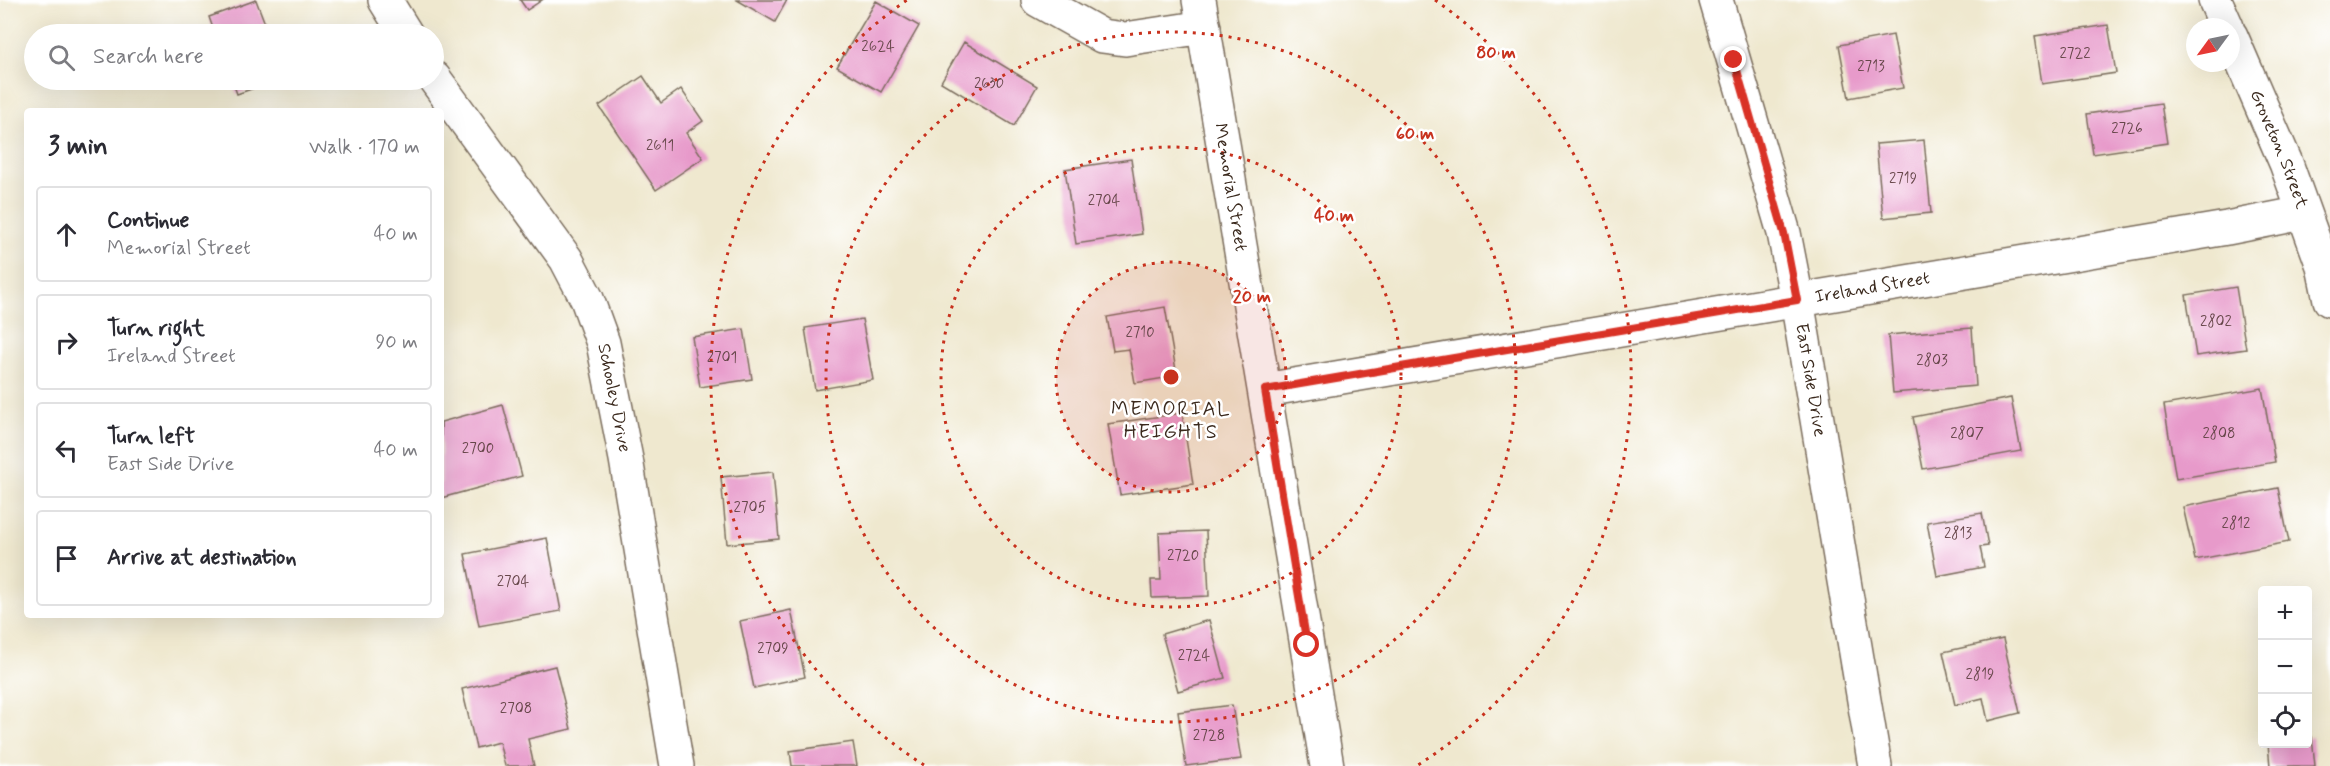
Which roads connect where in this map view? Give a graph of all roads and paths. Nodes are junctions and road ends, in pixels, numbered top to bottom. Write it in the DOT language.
graph roads {
  1 [pos="385,0"];
  2 [pos="1038,0"];
  3 [pos="1716,0"];
  4 [pos="2215,0"];
  5 [pos="1202,14"];
  6 [pos="2223,18"];
  7 [pos="400,24"];
  8 [pos="2240,57"];
  9 [pos="443,90"];
  10 [pos="2303,213"];
  11 [pos="1797,300"];
  12 [pos="2330,300"];
  13 [pos="1265,390"];
  14 [pos="677,766"];
  15 [pos="1328,766"];
  16 [pos="1875,766"];
  1 -- 7 [label="street"];
  2 -- 5 [label="street"];
  3 -- 11 [label="street, East Side Drive"];
  4 -- 6 [label="street"];
  5 -- 13 [label="street, Memorial Street"];
  8 -- 10 [label="street, Groveton Street"];
  9 -- 14 [label="street, Schooley Drive"];
  10 -- 11 [label="street, Ireland Street"];
  10 -- 12 [label="street, Groveton Street"];
  11 -- 13 [label="street, Ireland Street"];
  11 -- 16 [label="street, East Side Drive"];
  13 -- 15 [label="street, Memorial Street"];
}
